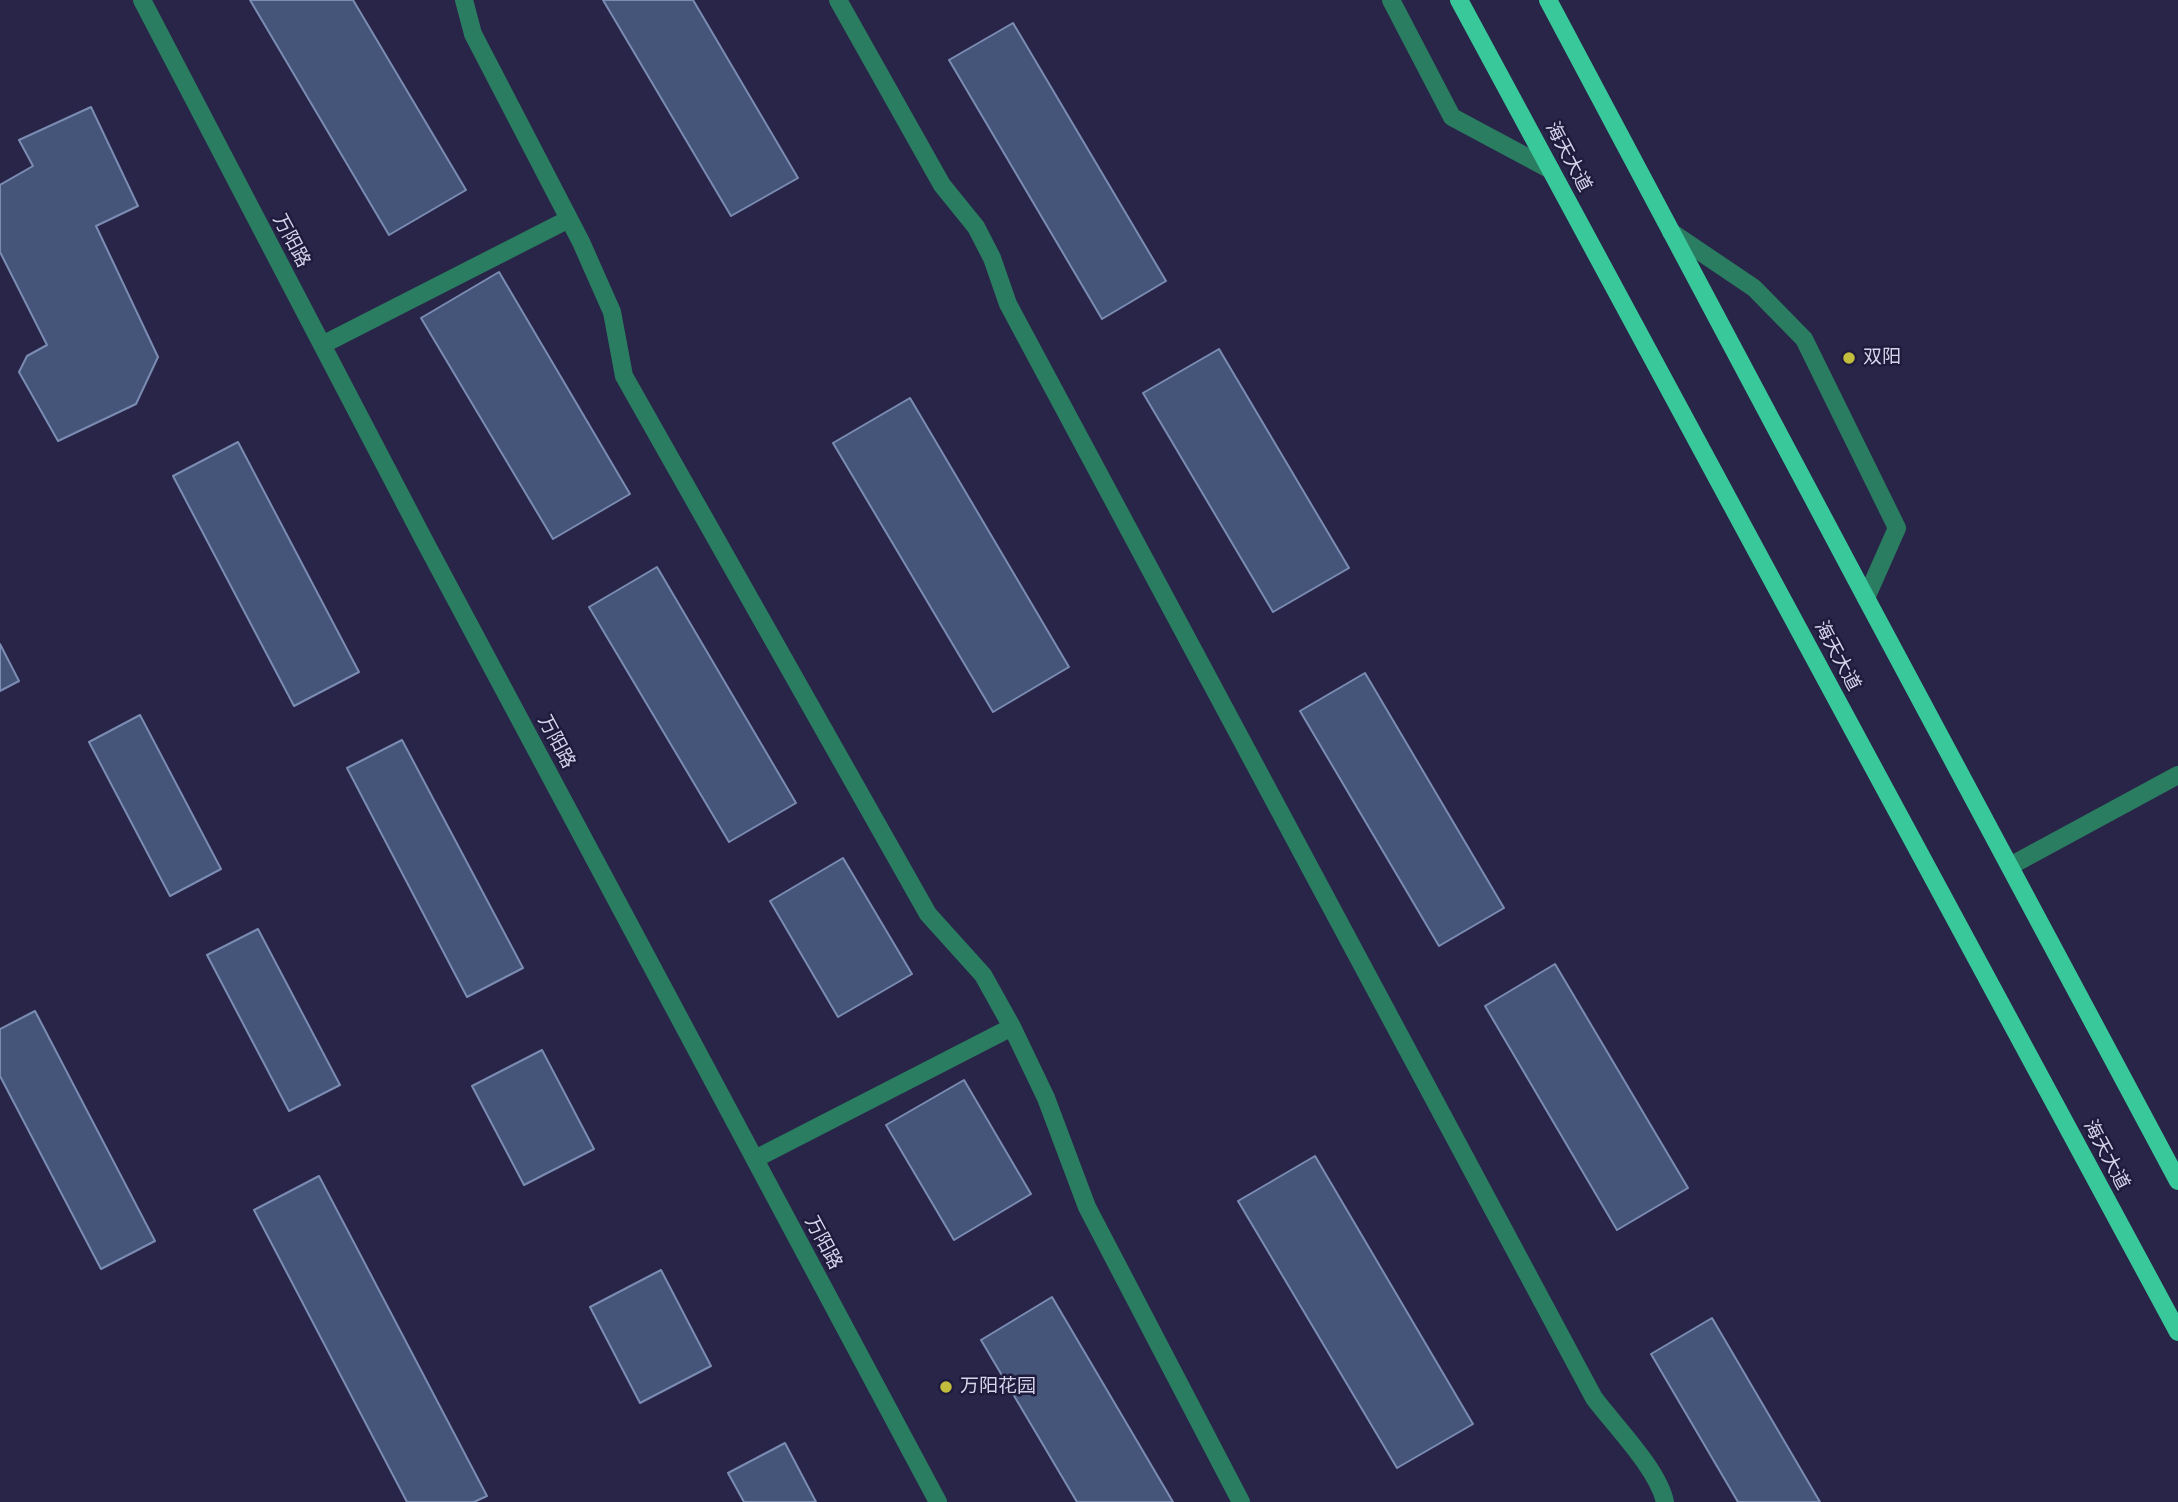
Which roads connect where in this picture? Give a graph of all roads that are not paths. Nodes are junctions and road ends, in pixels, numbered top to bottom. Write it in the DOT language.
graph roads {
  1 [pos="142,0"];
  2 [pos="464,0"];
  3 [pos="838,0"];
  4 [pos="1391,0"];
  5 [pos="1459,0"];
  6 [pos="1548,0"];
  7 [pos="1551,170"];
  8 [pos="569,219"];
  9 [pos="1671,232"];
  10 [pos="322,345"];
  11 [pos="1866,598"];
  12 [pos="2178,775"];
  13 [pos="2010,866"];
  14 [pos="1012,1027"];
  15 [pos="755,1159"];
  16 [pos="2178,1181"];
  17 [pos="2178,1332"];
  18 [pos="938,1502"];
  19 [pos="1241,1502"];
  20 [pos="1665,1502"];
  1 -- 10 [label="street, 万阳路"];
  2 -- 8 [label="street"];
  3 -- 20 [label="street"];
  4 -- 7 [label="street"];
  5 -- 7 [label="main road, 海天大道"];
  6 -- 9 [label="main road"];
  7 -- 17 [label="main road, 海天大道"];
  8 -- 10 [label="street"];
  8 -- 14 [label="street"];
  9 -- 11 [label="main road"];
  9 -- 11 [label="street"];
  10 -- 15 [label="street, 万阳路"];
  11 -- 13 [label="main road"];
  12 -- 13 [label="street"];
  13 -- 16 [label="main road"];
  14 -- 15 [label="street"];
  14 -- 19 [label="street"];
  15 -- 18 [label="street, 万阳路"];
}
